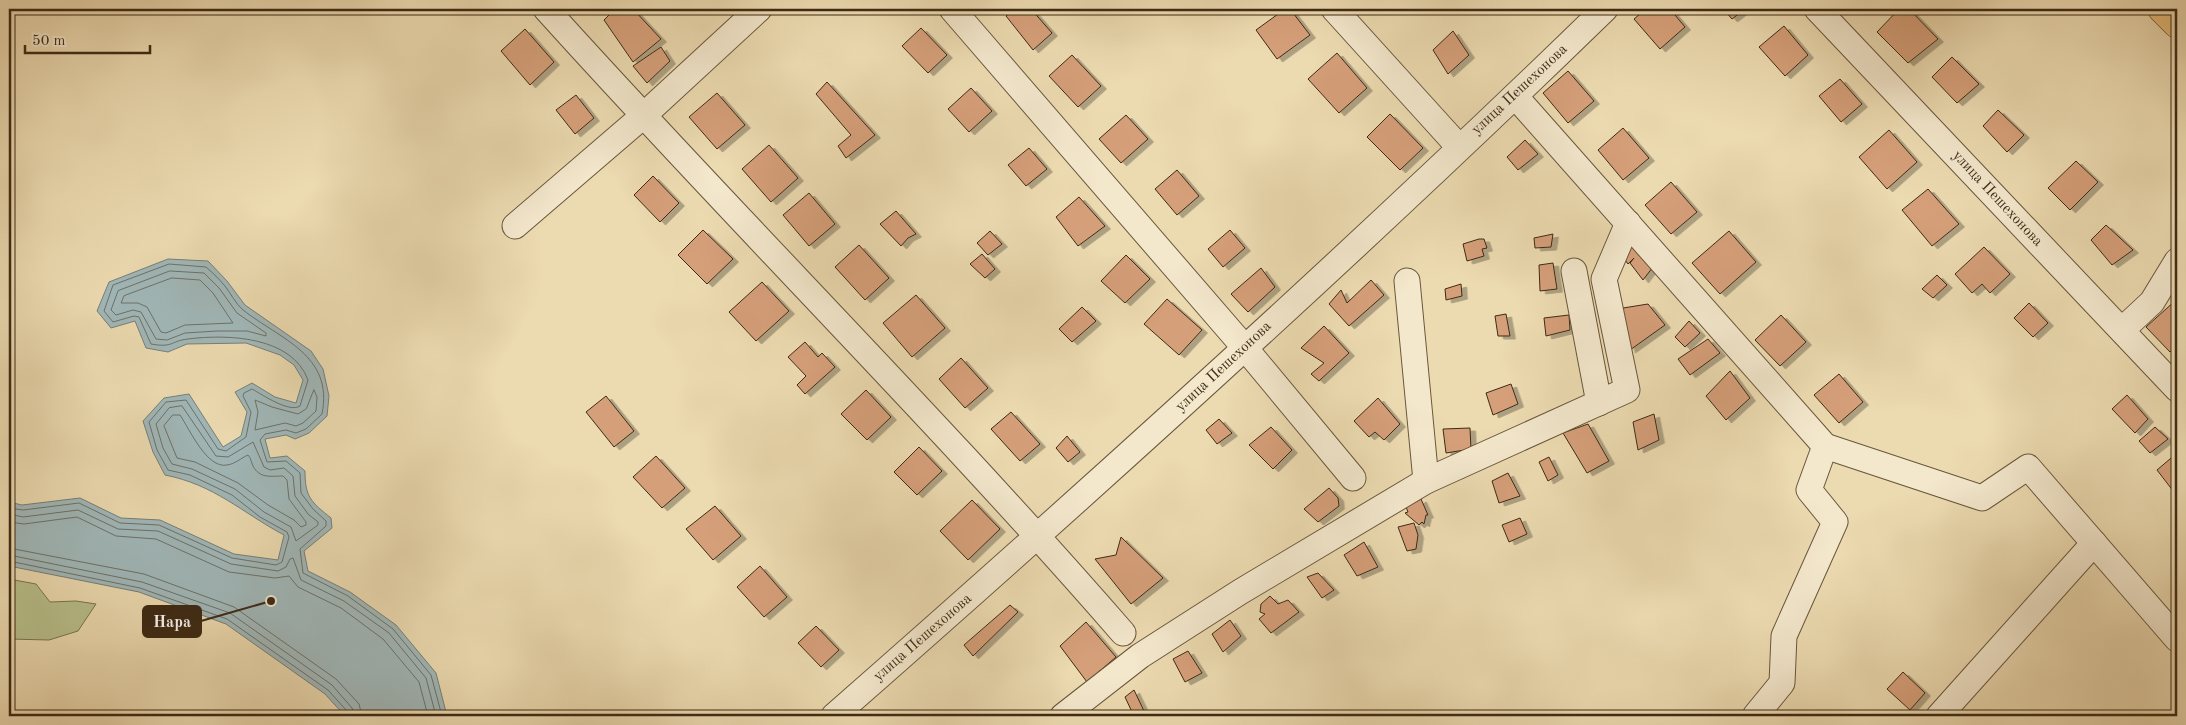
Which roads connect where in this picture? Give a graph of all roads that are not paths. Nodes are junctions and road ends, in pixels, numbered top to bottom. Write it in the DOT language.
graph roads {
  1 [pos="546,9"];
  2 [pos="760,9"];
  3 [pos="952,9"];
  4 [pos="1334,9"];
  5 [pos="1605,9"];
  6 [pos="1817,9"];
  7 [pos="1515,96"];
  8 [pos="642,116"];
  9 [pos="1459,147"];
  10 [pos="1628,223"];
  11 [pos="515,226"];
  12 [pos="2177,261"];
  13 [pos="1574,271"];
  14 [pos="1407,281"];
  15 [pos="2122,330"];
  16 [pos="1245,348"];
  17 [pos="2177,389"];
  18 [pos="1599,402"];
  19 [pos="1825,446"];
  20 [pos="1353,478"];
  21 [pos="1426,481"];
  22 [pos="1039,536"];
  23 [pos="2094,543"];
  24 [pos="1123,632"];
  25 [pos="2177,639"];
  26 [pos="834,716"];
  27 [pos="1063,716"];
  28 [pos="1755,716"];
  29 [pos="1939,716"];
  1 -- 8 [label="street"];
  2 -- 8 [label="street"];
  3 -- 16 [label="street"];
  4 -- 9 [label="street"];
  5 -- 7 [label="street, улица Пешехонова"];
  6 -- 15 [label="street, улица Пешехонова"];
  7 -- 9 [label="street, улица Пешехонова"];
  7 -- 10 [label="street"];
  8 -- 11 [label="street"];
  8 -- 22 [label="street"];
  9 -- 16 [label="street, улица Пешехонова"];
  10 -- 18 [label="street"];
  10 -- 19 [label="street"];
  12 -- 15 [label="street"];
  13 -- 18 [label="street"];
  14 -- 21 [label="street"];
  15 -- 17 [label="street, улица Пешехонова"];
  16 -- 20 [label="street"];
  16 -- 22 [label="street, улица Пешехонова"];
  18 -- 21 [label="street"];
  19 -- 23 [label="street"];
  19 -- 28 [label="street"];
  21 -- 27 [label="street"];
  22 -- 24 [label="street"];
  22 -- 26 [label="street, улица Пешехонова"];
  23 -- 25 [label="street"];
  23 -- 29 [label="street"];
}
